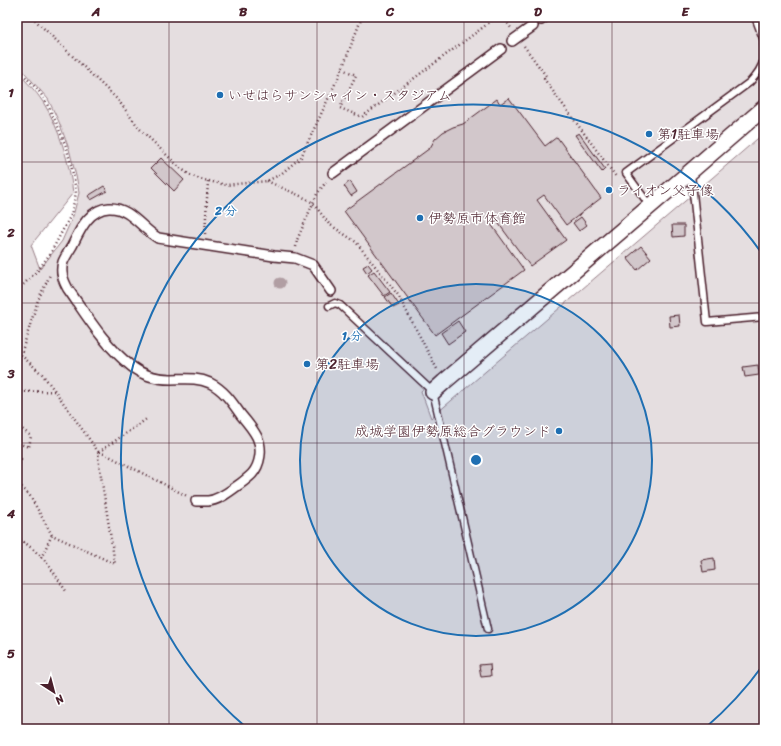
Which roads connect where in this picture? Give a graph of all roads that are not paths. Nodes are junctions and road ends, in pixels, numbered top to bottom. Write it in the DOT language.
graph roads {
  1 [pos="756,17"];
  2 [pos="533,26"];
  3 [pos="514,39"];
  4 [pos="764,45"];
  5 [pos="501,49"];
  6 [pos="764,58"];
  7 [pos="764,108"];
  8 [pos="690,172"];
  9 [pos="333,173"];
  10 [pos="650,206"];
  11 [pos="331,291"];
  12 [pos="329,306"];
  13 [pos="764,317"];
  14 [pos="439,387"];
  15 [pos="196,501"];
  16 [pos="488,629"];
  1 -- 4 [label="lane"];
  2 -- 3 [label="street"];
  5 -- 9 [label="street"];
  6 -- 10 [label="lane"];
  7 -- 8 [label="street"];
  8 -- 10 [label="street"];
  8 -- 13 [label="lane"];
  10 -- 14 [label="street"];
  11 -- 15 [label="street"];
  12 -- 14 [label="lane"];
  14 -- 16 [label="lane"];
}
